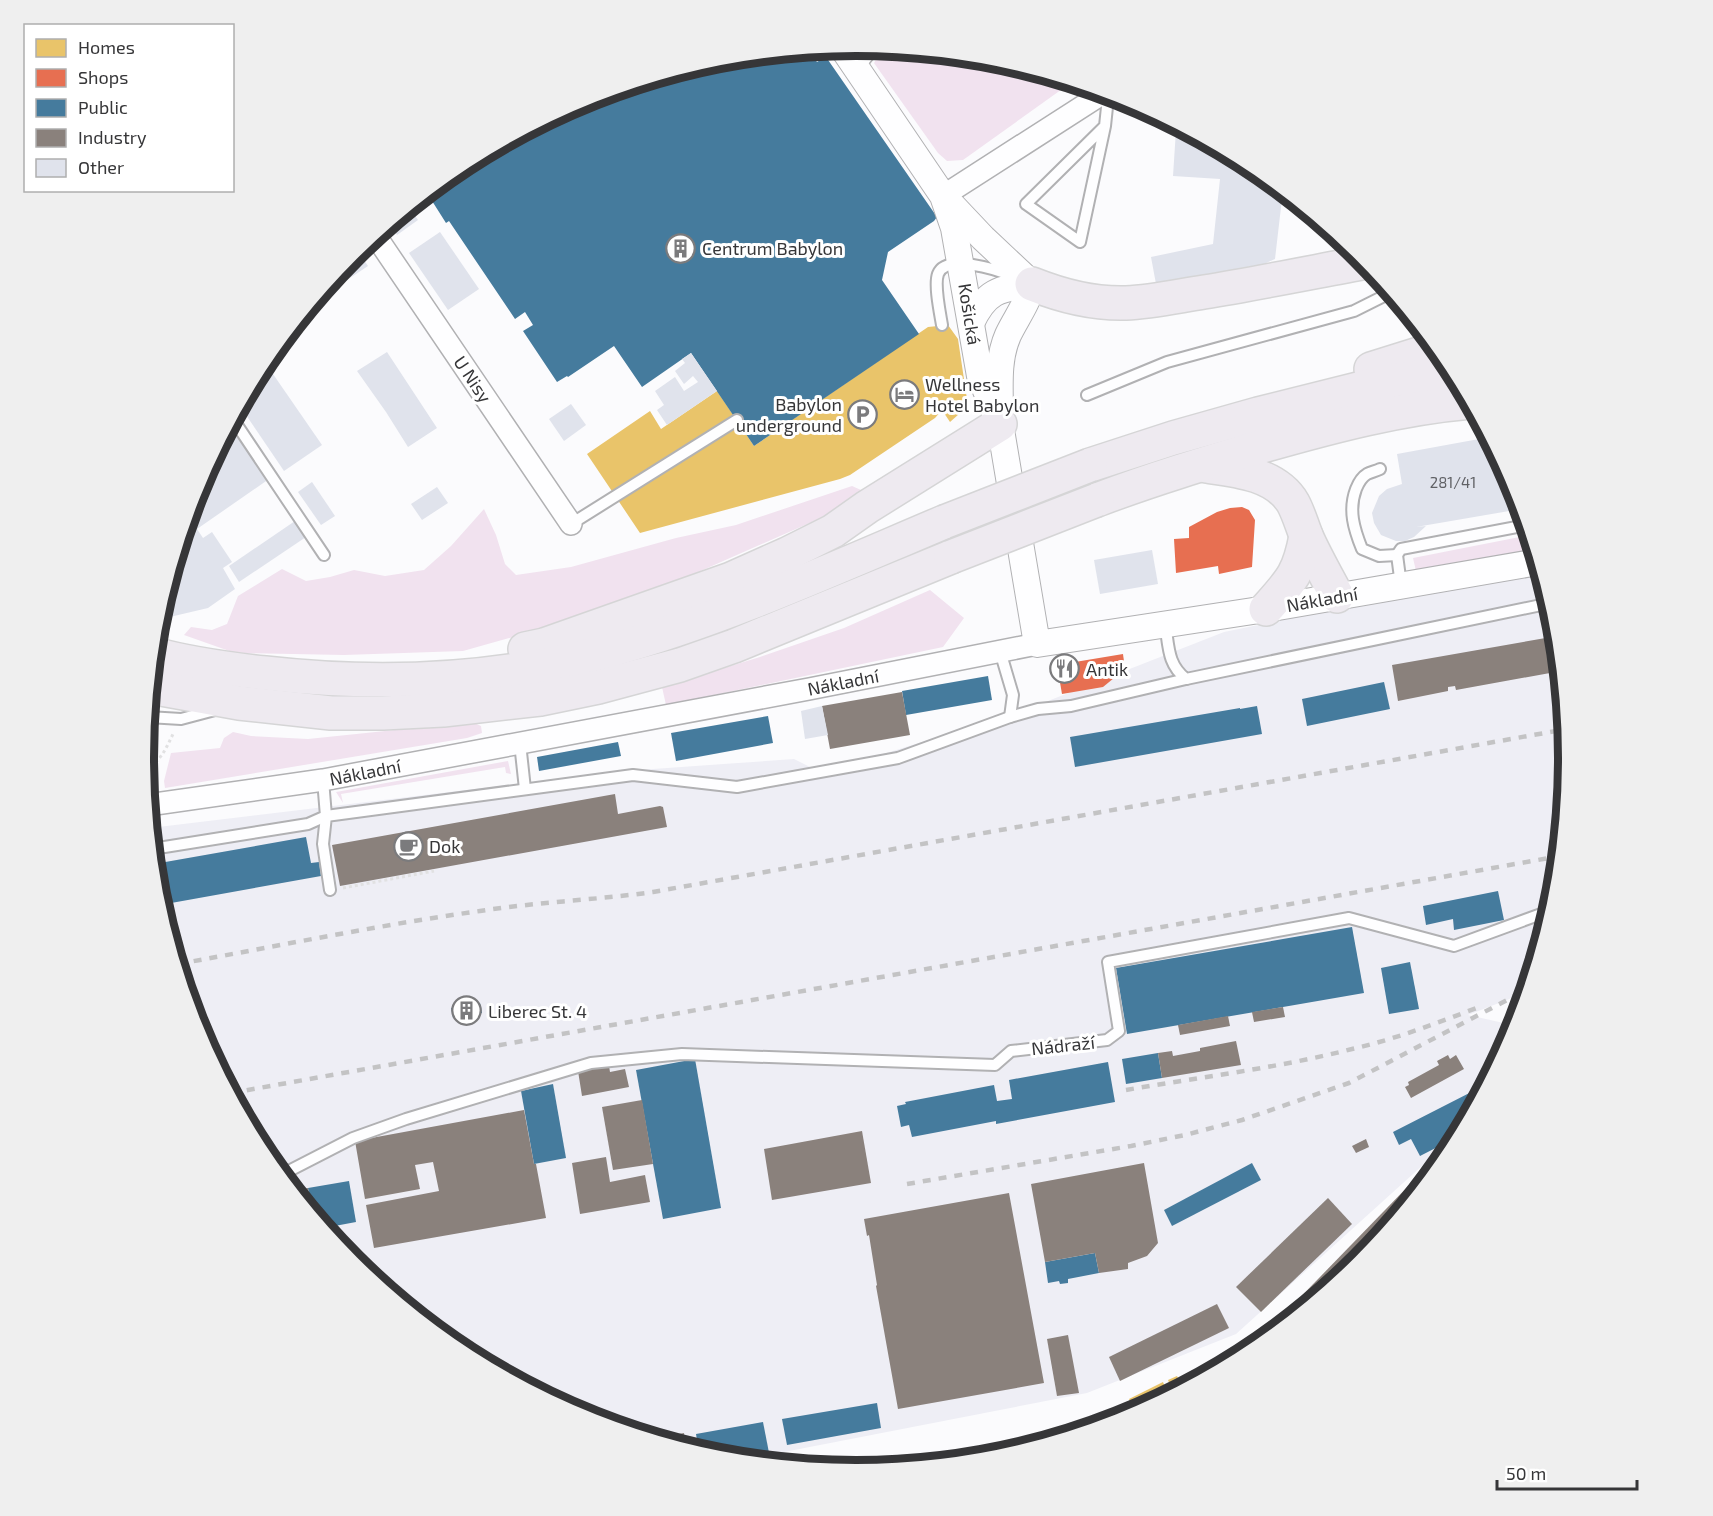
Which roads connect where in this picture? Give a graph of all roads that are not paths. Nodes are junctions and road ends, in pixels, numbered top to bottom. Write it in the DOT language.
graph roads {
  1 [pos="857,56"];
  2 [pos="1096,98"];
  3 [pos="1106,102"];
  4 [pos="1105,126"];
  5 [pos="943,196"];
  6 [pos="380,242"];
  7 [pos="961,264"];
  8 [pos="1356,264"];
  9 [pos="1032,284"];
  10 [pos="1385,295"];
  11 [pos="971,323"];
  12 [pos="942,325"];
  13 [pos="1429,351"];
  14 [pos="1444,373"];
  15 [pos="1087,395"];
  16 [pos="1463,403"];
  17 [pos="1258,414"];
  18 [pos="737,420"];
  19 [pos="1000,424"];
  20 [pos="238,426"];
  21 [pos="1198,465"];
  22 [pos="1380,469"];
  23 [pos="571,524"];
  24 [pos="1520,526"];
  25 [pos="1306,536"];
  26 [pos="324,555"];
  27 [pos="1397,555"];
  28 [pos="1531,563"];
  29 [pos="1401,585"];
  30 [pos="1337,596"];
  31 [pos="1542,605"];
  32 [pos="1266,609"];
  33 [pos="1165,624"];
  34 [pos="1037,644"];
  35 [pos="1000,651"];
  36 [pos="162,655"];
  37 [pos="1186,679"];
  38 [pos="348,680"];
  39 [pos="158,688"];
  40 [pos="239,703"];
  41 [pos="156,717"];
  42 [pos="1010,717"];
  43 [pos="520,743"];
  44 [pos="323,780"];
  45 [pos="525,789"];
  46 [pos="156,804"];
  47 [pos="326,816"];
  48 [pos="160,848"];
  49 [pos="330,890"];
  50 [pos="1541,914"];
  51 [pos="288,1171"];
  1 -- 5 [label="street, Košická"];
  2 -- 5 [label="street"];
  3 -- 4 [label="lane"];
  4 -- 4 [label="lane"];
  5 -- 7 [label="street, Košická"];
  5 -- 9 [label="street"];
  6 -- 23 [label="street, U Nisy"];
  7 -- 9 [label="lane"];
  7 -- 11 [label="street, Košická"];
  7 -- 12 [label="lane"];
  8 -- 9 [label="highway"];
  9 -- 11 [label="street"];
  9 -- 19 [label="street"];
  10 -- 15 [label="lane"];
  11 -- 19 [label="street, Košická"];
  13 -- 17 [label="highway"];
  14 -- 17 [label="highway"];
  16 -- 21 [label="highway"];
  17 -- 38 [label="highway, bridge"];
  18 -- 23 [label="lane"];
  19 -- 34 [label="street, Košická"];
  19 -- 38 [label="highway"];
  20 -- 26 [label="lane"];
  21 -- 25 [label="highway"];
  21 -- 40 [label="highway, bridge"];
  22 -- 27 [label="lane"];
  24 -- 27 [label="lane"];
  25 -- 30 [label="highway"];
  25 -- 32 [label="highway"];
  27 -- 29 [label="lane"];
  28 -- 29 [label="street, Nákladní"];
  29 -- 30 [label="street, Nákladní"];
  30 -- 32 [label="street, Nákladní"];
  31 -- 37 [label="lane"];
  32 -- 33 [label="street, Nákladní"];
  33 -- 34 [label="street, Nákladní"];
  33 -- 37 [label="lane"];
  34 -- 35 [label="street, Nákladní"];
  35 -- 42 [label="lane"];
  35 -- 43 [label="street, Nákladní"];
  36 -- 38 [label="highway"];
  37 -- 42 [label="lane"];
  39 -- 40 [label="highway"];
  40 -- 41 [label="lane"];
  42 -- 45 [label="lane"];
  43 -- 44 [label="street, Nákladní"];
  43 -- 45 [label="lane"];
  44 -- 46 [label="street, Nákladní"];
  44 -- 47 [label="lane"];
  45 -- 47 [label="lane"];
  47 -- 48 [label="lane"];
  47 -- 49 [label="lane"];
  50 -- 51 [label="lane, Nádraží"];
}
